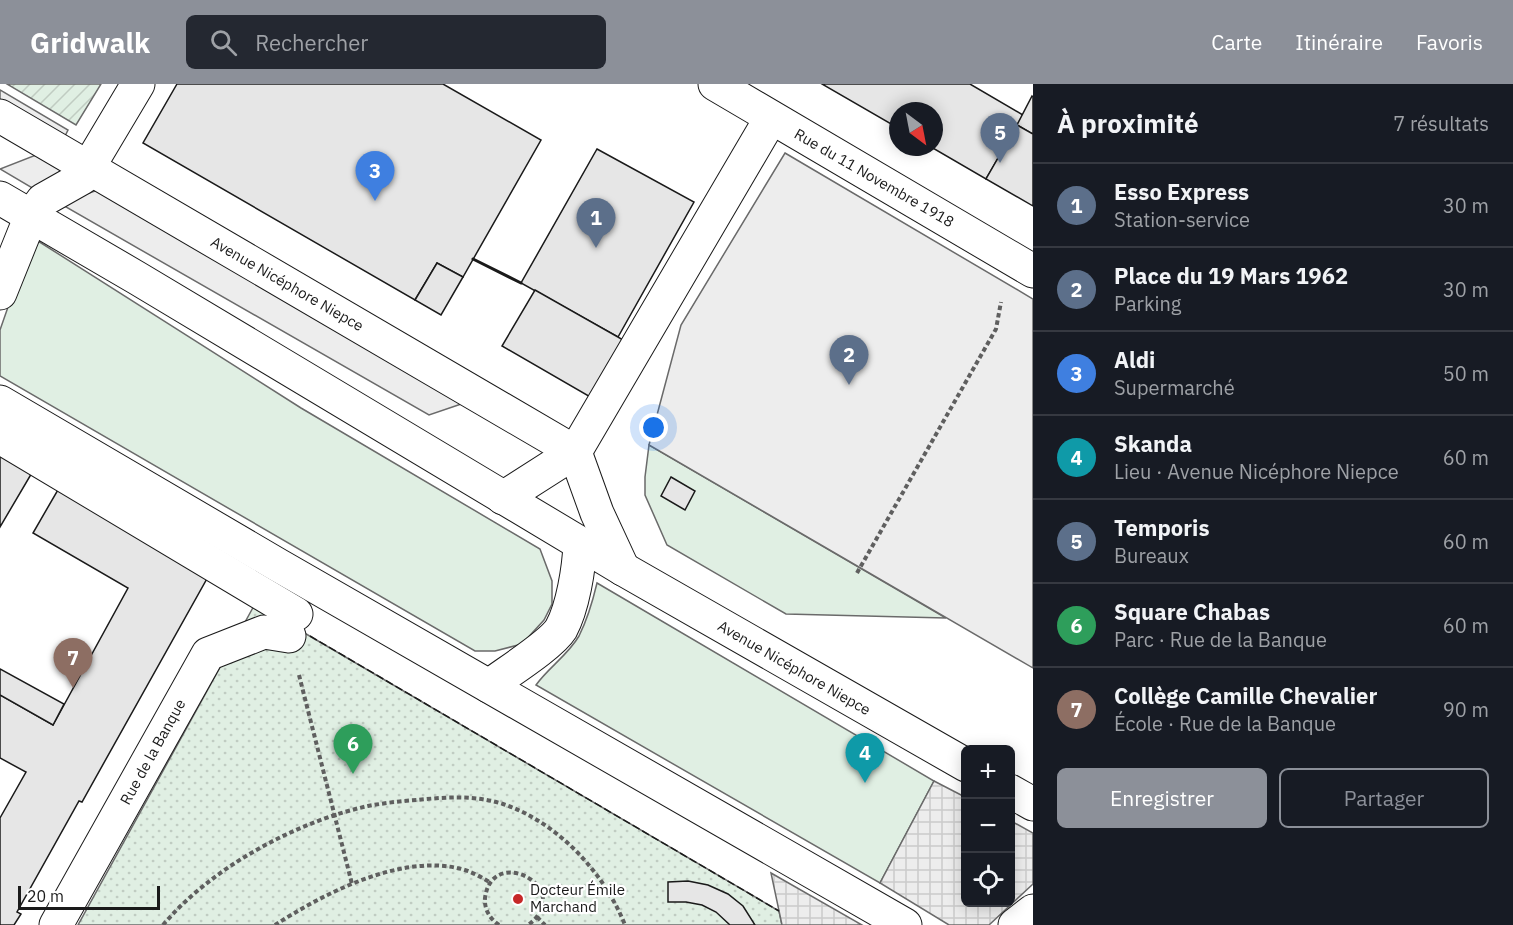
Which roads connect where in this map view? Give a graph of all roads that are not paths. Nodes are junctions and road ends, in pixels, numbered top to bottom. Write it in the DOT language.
graph roads {
  1 [pos="138,84"];
  2 [pos="715,84"];
  3 [pos="0,116"];
  4 [pos="771,118"];
  5 [pos="89,168"];
  6 [pos="0,198"];
  7 [pos="31,216"];
  8 [pos="1022,264"];
  9 [pos="0,293"];
  10 [pos="0,402"];
  11 [pos="0,437"];
  12 [pos="575,452"];
  13 [pos="502,498"];
  14 [pos="580,544"];
  15 [pos="623,569"];
  16 [pos="489,686"];
  17 [pos="961,762"];
  18 [pos="1015,793"];
  19 [pos="1033,804"];
  20 [pos="1033,910"];
  21 [pos="56,925"];
  22 [pos="905,925"];
  23 [pos="1015,925"];
  1 -- 5 [label="street"];
  2 -- 4 [label="street, Rue du 11 Novembre 1918"];
  3 -- 5 [label="street, Avenue Nicéphore Niepce"];
  4 -- 8 [label="street, Rue du 11 Novembre 1918"];
  4 -- 12 [label="street"];
  5 -- 7 [label="street"];
  5 -- 12 [label="street, Avenue Nicéphore Niepce"];
  6 -- 7 [label="street, Avenue Nicéphore Niepce"];
  7 -- 9 [label="street"];
  7 -- 13 [label="street, Avenue Nicéphore Niepce"];
  10 -- 16 [label="street"];
  11 -- 21 [label="street, Rue de la Banque"];
  12 -- 13 [label="street"];
  12 -- 15 [label="street"];
  13 -- 14 [label="street, Avenue Nicéphore Niepce"];
  14 -- 15 [label="street, Avenue Nicéphore Niepce"];
  14 -- 16 [label="street"];
  15 -- 17 [label="street, Avenue Nicéphore Niepce"];
  16 -- 22 [label="street"];
  18 -- 19 [label="street"];
  20 -- 23 [label="street"];
}
